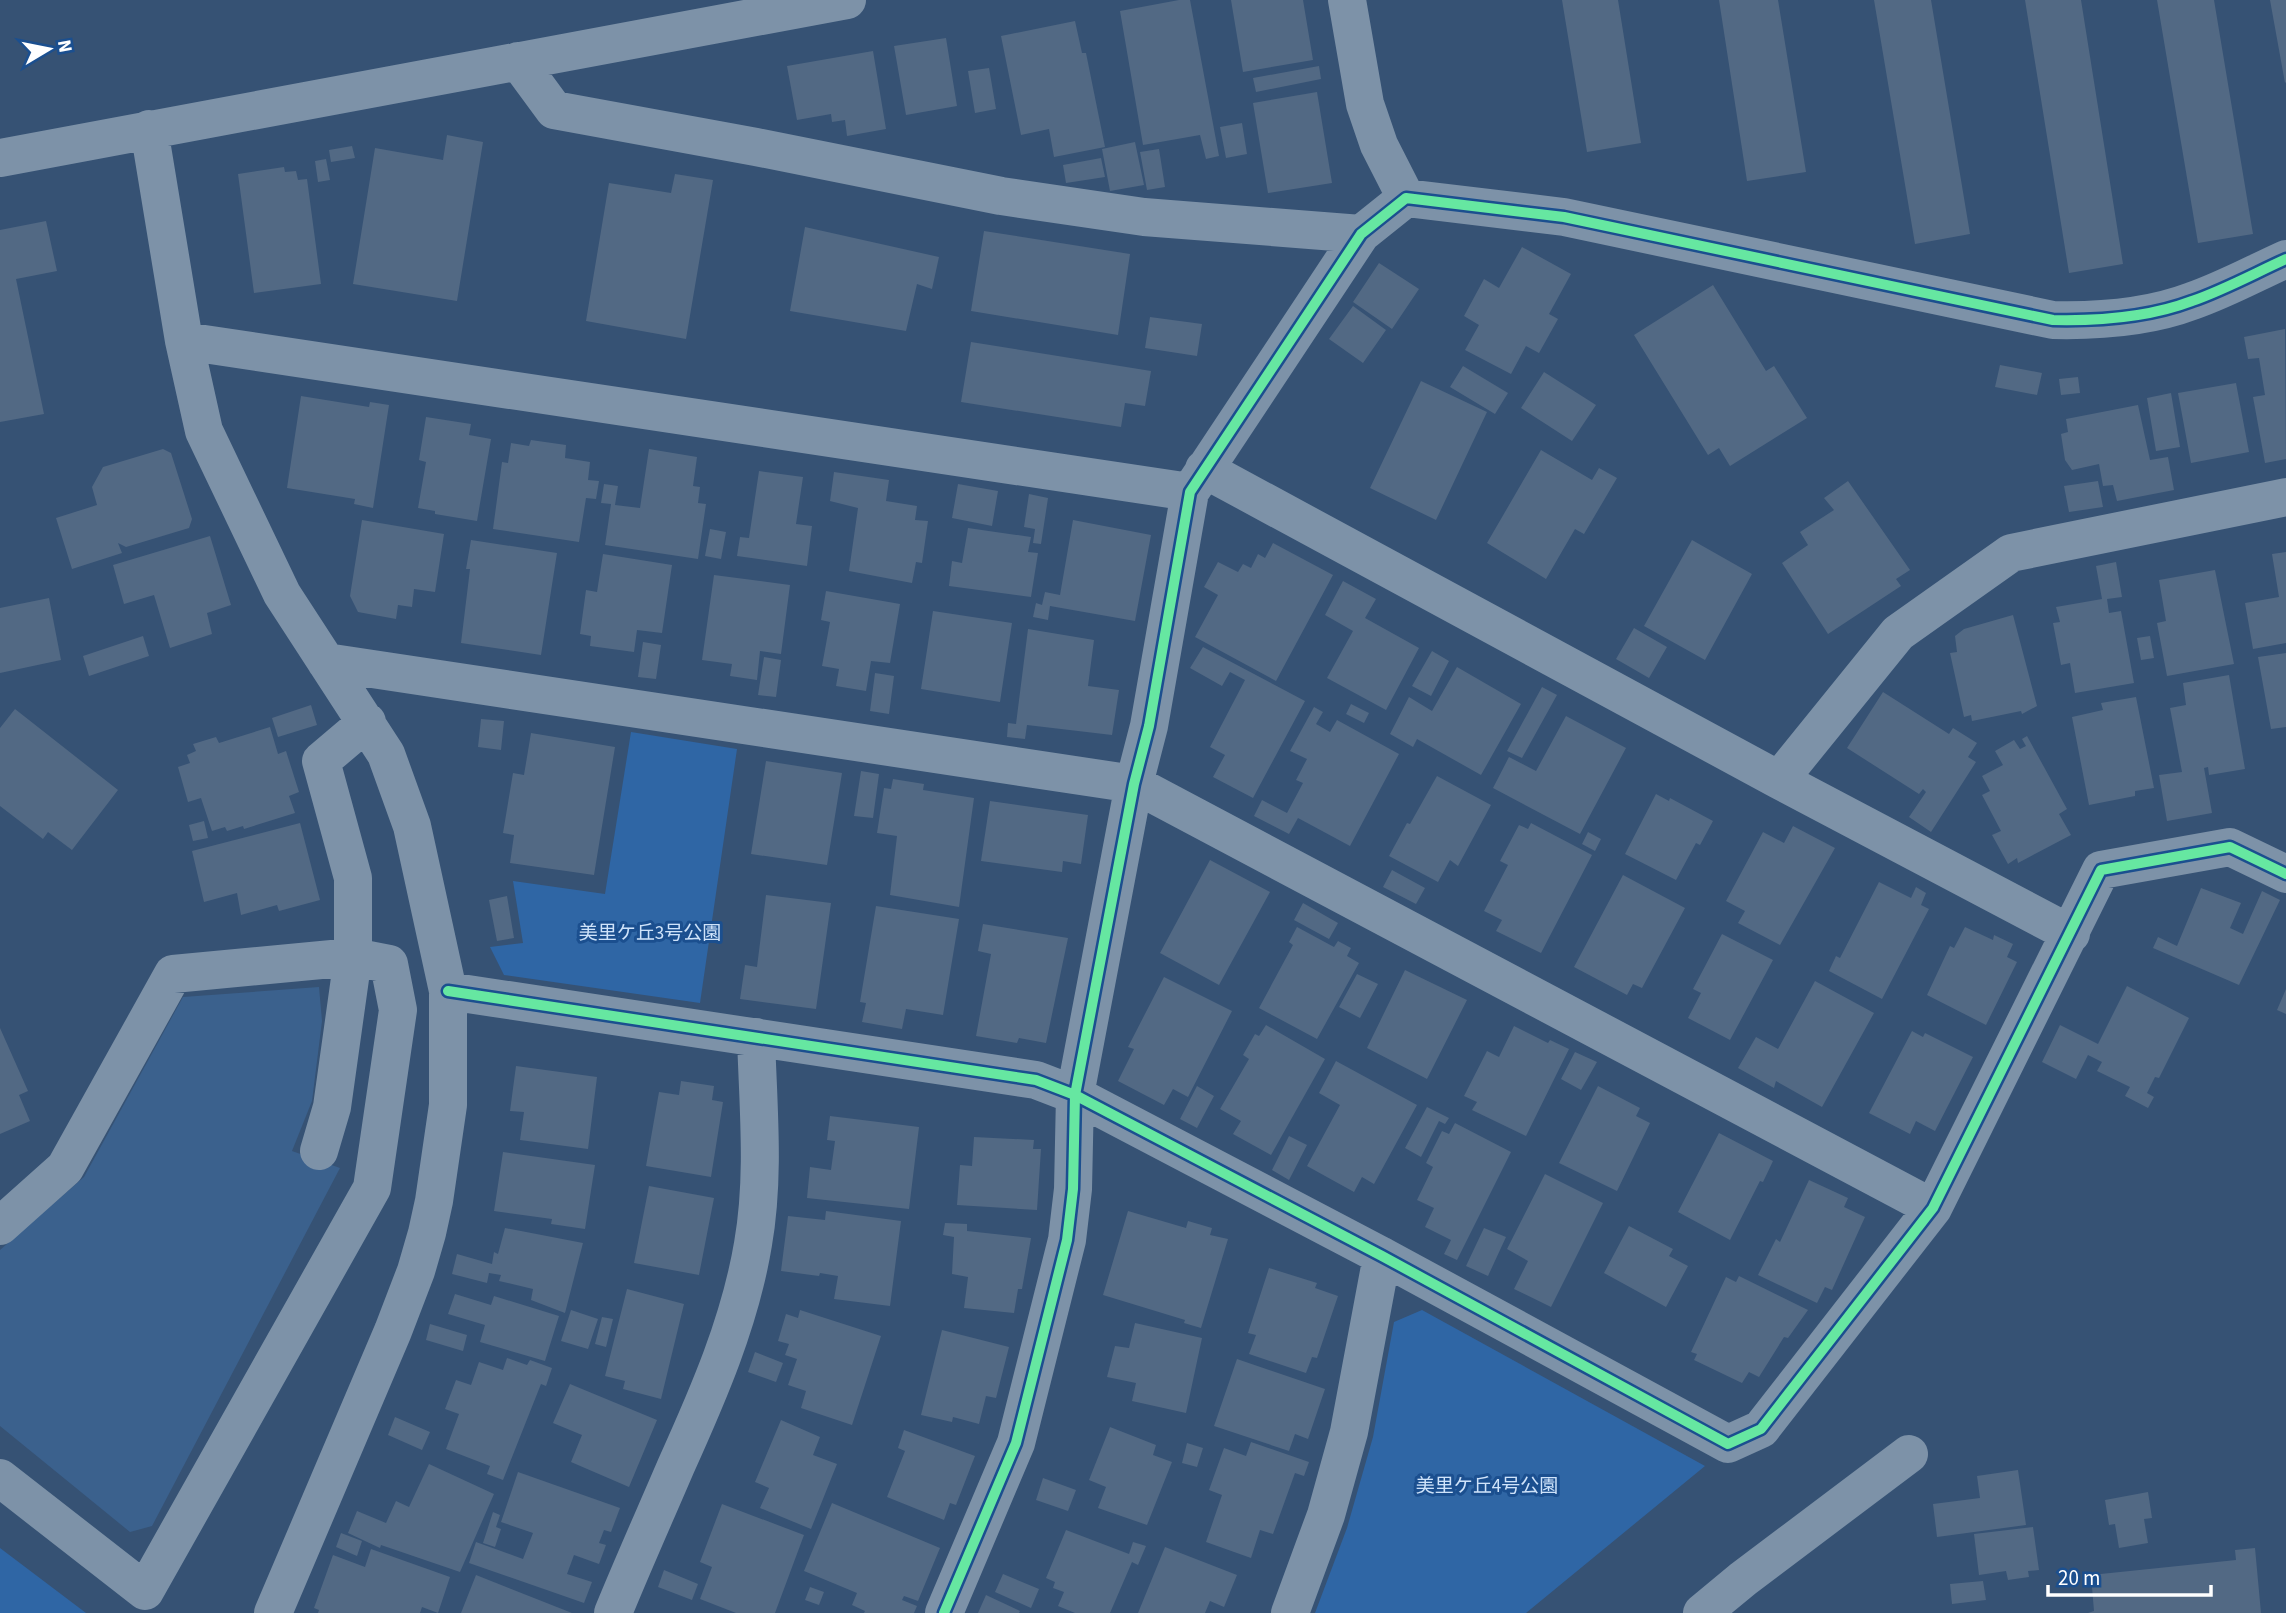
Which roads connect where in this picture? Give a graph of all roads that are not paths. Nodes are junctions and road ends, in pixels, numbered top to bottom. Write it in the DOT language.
graph roads {
  1 [pos="847,0"];
  2 [pos="1347,0"];
  3 [pos="518,61"];
  4 [pos="149,129"];
  5 [pos="0,158"];
  6 [pos="1406,198"];
  7 [pos="1361,234"];
  8 [pos="2286,259"];
  9 [pos="184,341"];
  10 [pos="1197,480"];
  11 [pos="2286,497"];
  12 [pos="326,662"];
  13 [pos="367,722"];
  14 [pos="1779,780"];
  15 [pos="1134,784"];
  16 [pos="2286,874"];
  17 [pos="2071,934"];
  18 [pos="353,957"];
  19 [pos="448,991"];
  20 [pos="756,1037"];
  21 [pos="1075,1095"];
  22 [pos="319,1151"];
  23 [pos="1933,1208"];
  24 [pos="0,1226"];
  25 [pos="1382,1256"];
  26 [pos="1909,1454"];
  27 [pos="0,1478"];
  28 [pos="273,1613"];
  29 [pos="613,1613"];
  30 [pos="944,1613"];
  31 [pos="1290,1613"];
  32 [pos="1702,1613"];
  1 -- 3 [label="street"];
  2 -- 6 [label="street"];
  3 -- 4 [label="street"];
  3 -- 7 [label="street"];
  4 -- 5 [label="street"];
  4 -- 9 [label="street"];
  6 -- 7 [label="street"];
  6 -- 8 [label="street"];
  7 -- 10 [label="street"];
  9 -- 10 [label="street"];
  9 -- 12 [label="street"];
  10 -- 14 [label="street"];
  10 -- 15 [label="street"];
  11 -- 14 [label="street"];
  12 -- 13 [label="street"];
  12 -- 15 [label="street"];
  13 -- 18 [label="street"];
  13 -- 19 [label="street"];
  14 -- 17 [label="street"];
  15 -- 21 [label="street"];
  15 -- 23 [label="street"];
  16 -- 17 [label="street"];
  17 -- 23 [label="street"];
  18 -- 22 [label="street"];
  18 -- 24 [label="street"];
  18 -- 27 [label="street"];
  19 -- 20 [label="street"];
  19 -- 28 [label="street"];
  20 -- 21 [label="street"];
  20 -- 29 [label="street"];
  21 -- 25 [label="street"];
  21 -- 30 [label="street"];
  23 -- 25 [label="street"];
  25 -- 31 [label="street"];
  26 -- 32 [label="street"];
}
